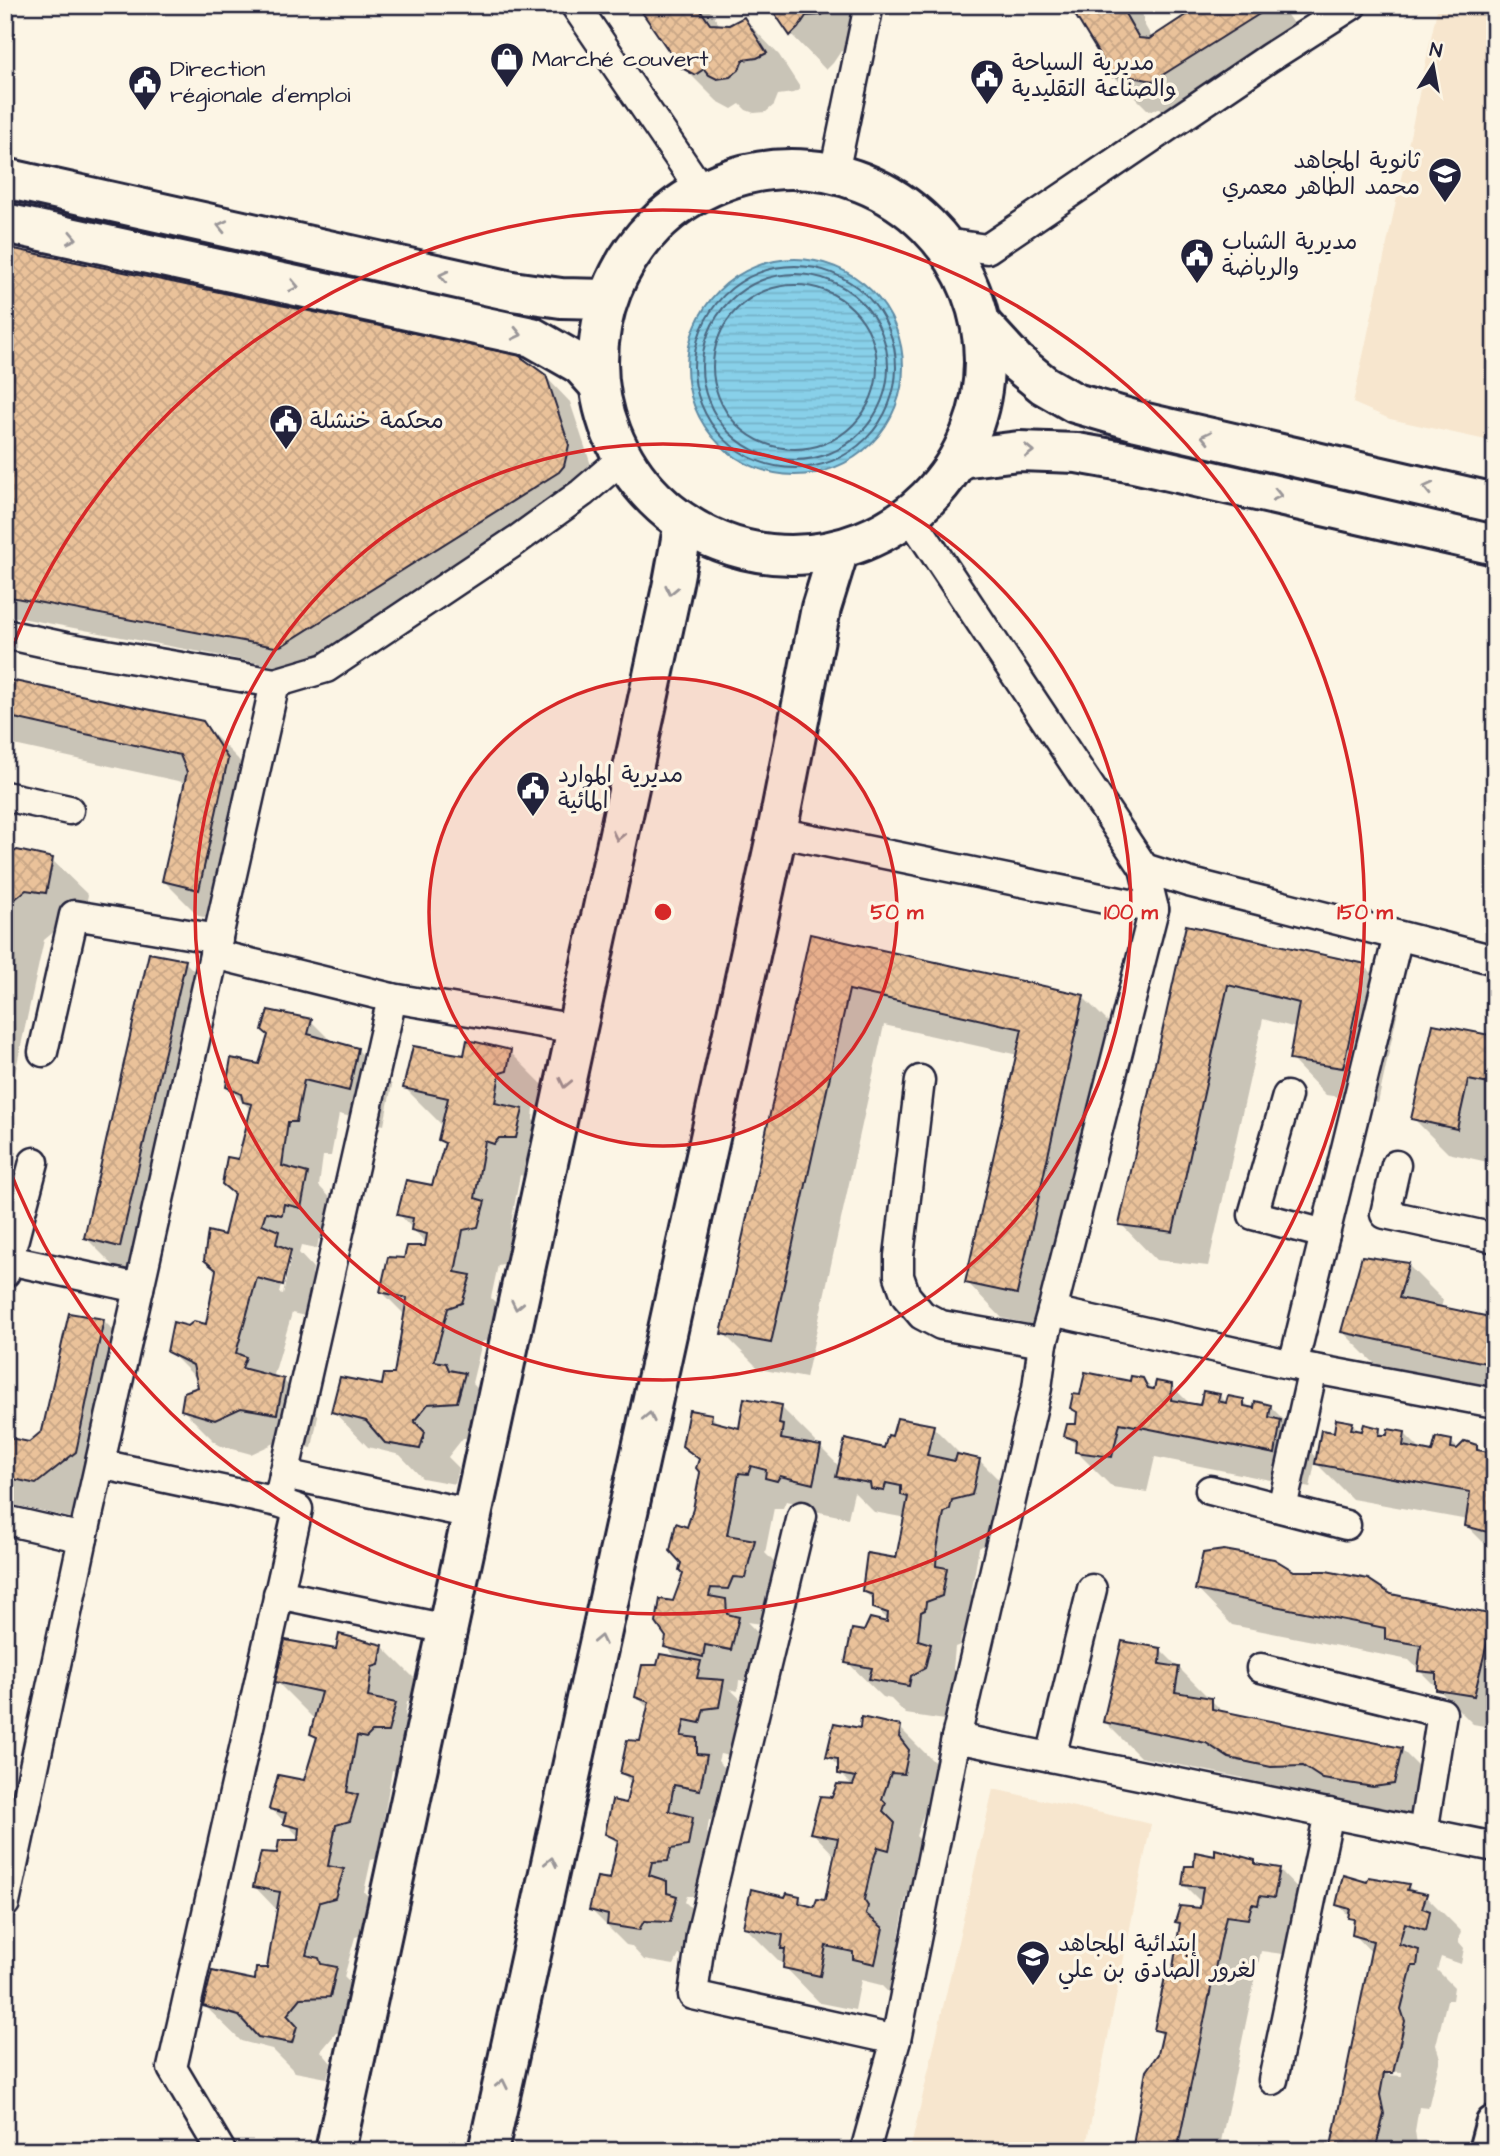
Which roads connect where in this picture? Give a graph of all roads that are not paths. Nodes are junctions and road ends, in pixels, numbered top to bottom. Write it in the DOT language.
graph roads {
  1 [pos="575,5"];
  2 [pos="869,5"];
  3 [pos="1352,5"];
  4 [pos="834,173"];
  5 [pos="5,178"];
  6 [pos="701,190"];
  7 [pos="5,223"];
  8 [pos="945,243"];
  9 [pos="608,299"];
  10 [pos="982,325"];
  11 [pos="598,384"];
  12 [pos="623,458"];
  13 [pos="961,458"];
  14 [pos="1495,503"];
  15 [pos="910,516"];
  16 [pos="684,523"];
  17 [pos="1495,545"];
  18 [pos="839,550"];
  19 [pos="5,634"];
  20 [pos="275,683"];
  21 [pos="5,796"];
  22 [pos="69,810"];
  23 [pos="777,832"];
  24 [pos="1144,869"];
  25 [pos="1154,909"];
  26 [pos="1398,936"];
  27 [pos="216,946"];
  28 [pos="1495,960"];
  29 [pos="392,998"];
  30 [pos="577,1029"];
  31 [pos="43,1052"];
  32 [pos="920,1080"];
  33 [pos="1287,1096"];
  34 [pos="34,1162"];
  35 [pos="1396,1165"];
  36 [pos="1325,1234"];
  37 [pos="1495,1238"];
  38 [pos="7,1266"];
  39 [pos="139,1288"];
  40 [pos="1052,1311"];
  41 [pos="1043,1343"];
  42 [pos="1303,1367"];
  43 [pos="1495,1403"];
  44 [pos="100,1464"];
  45 [pos="295,1476"];
  46 [pos="1210,1490"];
  47 [pos="288,1505"];
  48 [pos="1282,1508"];
  49 [pos="472,1514"];
  50 [pos="802,1516"];
  51 [pos="5,1520"];
  52 [pos="1346,1525"];
  53 [pos="83,1538"];
  54 [pos="1092,1589"];
  55 [pos="278,1594"];
  56 [pos="447,1629"];
  57 [pos="1261,1668"];
  58 [pos="956,1738"];
  59 [pos="1051,1757"];
  60 [pos="1329,1813"];
  61 [pos="1423,1833"];
  62 [pos="1495,1847"];
  63 [pos="5,1903"];
  64 [pos="896,2040"];
  65 [pos="1273,2080"];
  66 [pos="1495,2125"];
  67 [pos="221,2151"];
  68 [pos="335,2151"];
  69 [pos="488,2151"];
  70 [pos="865,2151"];
  71 [pos="1488,2151"];
  1 -- 6 [label="street"];
  2 -- 4 [label="street"];
  3 -- 8 [label="street"];
  4 -- 6 [label="main road"];
  4 -- 8 [label="main road"];
  9 -- 5 [label="main road, one-way"];
  6 -- 9 [label="main road"];
  7 -- 11 [label="main road, one-way"];
  8 -- 10 [label="main road"];
  9 -- 11 [label="main road"];
  10 -- 13 [label="main road"];
  14 -- 10 [label="main road, one-way"];
  11 -- 12 [label="main road"];
  12 -- 16 [label="main road"];
  12 -- 20 [label="street"];
  13 -- 15 [label="main road"];
  13 -- 17 [label="main road, one-way"];
  15 -- 18 [label="main road"];
  15 -- 24 [label="street"];
  16 -- 18 [label="main road"];
  16 -- 30 [label="main road, one-way"];
  18 -- 23 [label="main road"];
  19 -- 20 [label="street"];
  20 -- 27 [label="street"];
  21 -- 22 [label="street"];
  23 -- 25 [label="street"];
  69 -- 23 [label="main road, one-way"];
  24 -- 25 [label="street"];
  24 -- 26 [label="street"];
  25 -- 40 [label="street"];
  26 -- 28 [label="street"];
  26 -- 36 [label="street"];
  27 -- 29 [label="street"];
  27 -- 31 [label="street"];
  27 -- 39 [label="street"];
  29 -- 30 [label="street"];
  29 -- 45 [label="street"];
  30 -- 49 [label="main road, one-way"];
  32 -- 41 [label="street"];
  33 -- 36 [label="street"];
  34 -- 38 [label="street"];
  35 -- 37 [label="street"];
  36 -- 42 [label="street"];
  38 -- 39 [label="street"];
  39 -- 44 [label="street"];
  40 -- 41 [label="street"];
  40 -- 42 [label="street"];
  41 -- 58 [label="street"];
  42 -- 43 [label="street"];
  42 -- 48 [label="street"];
  44 -- 47 [label="street"];
  44 -- 53 [label="street"];
  45 -- 47 [label="street"];
  45 -- 49 [label="street"];
  46 -- 48 [label="street"];
  47 -- 55 [label="street"];
  48 -- 52 [label="street"];
  49 -- 56 [label="main road"];
  50 -- 64 [label="street"];
  51 -- 53 [label="street"];
  53 -- 63 [label="street"];
  54 -- 59 [label="street"];
  55 -- 56 [label="street"];
  55 -- 67 [label="street"];
  56 -- 68 [label="main road"];
  57 -- 61 [label="street"];
  58 -- 59 [label="street"];
  58 -- 64 [label="street"];
  59 -- 60 [label="street"];
  60 -- 61 [label="street"];
  60 -- 65 [label="street"];
  61 -- 62 [label="street"];
  64 -- 70 [label="street"];
  66 -- 71 [label="main road"];
}
